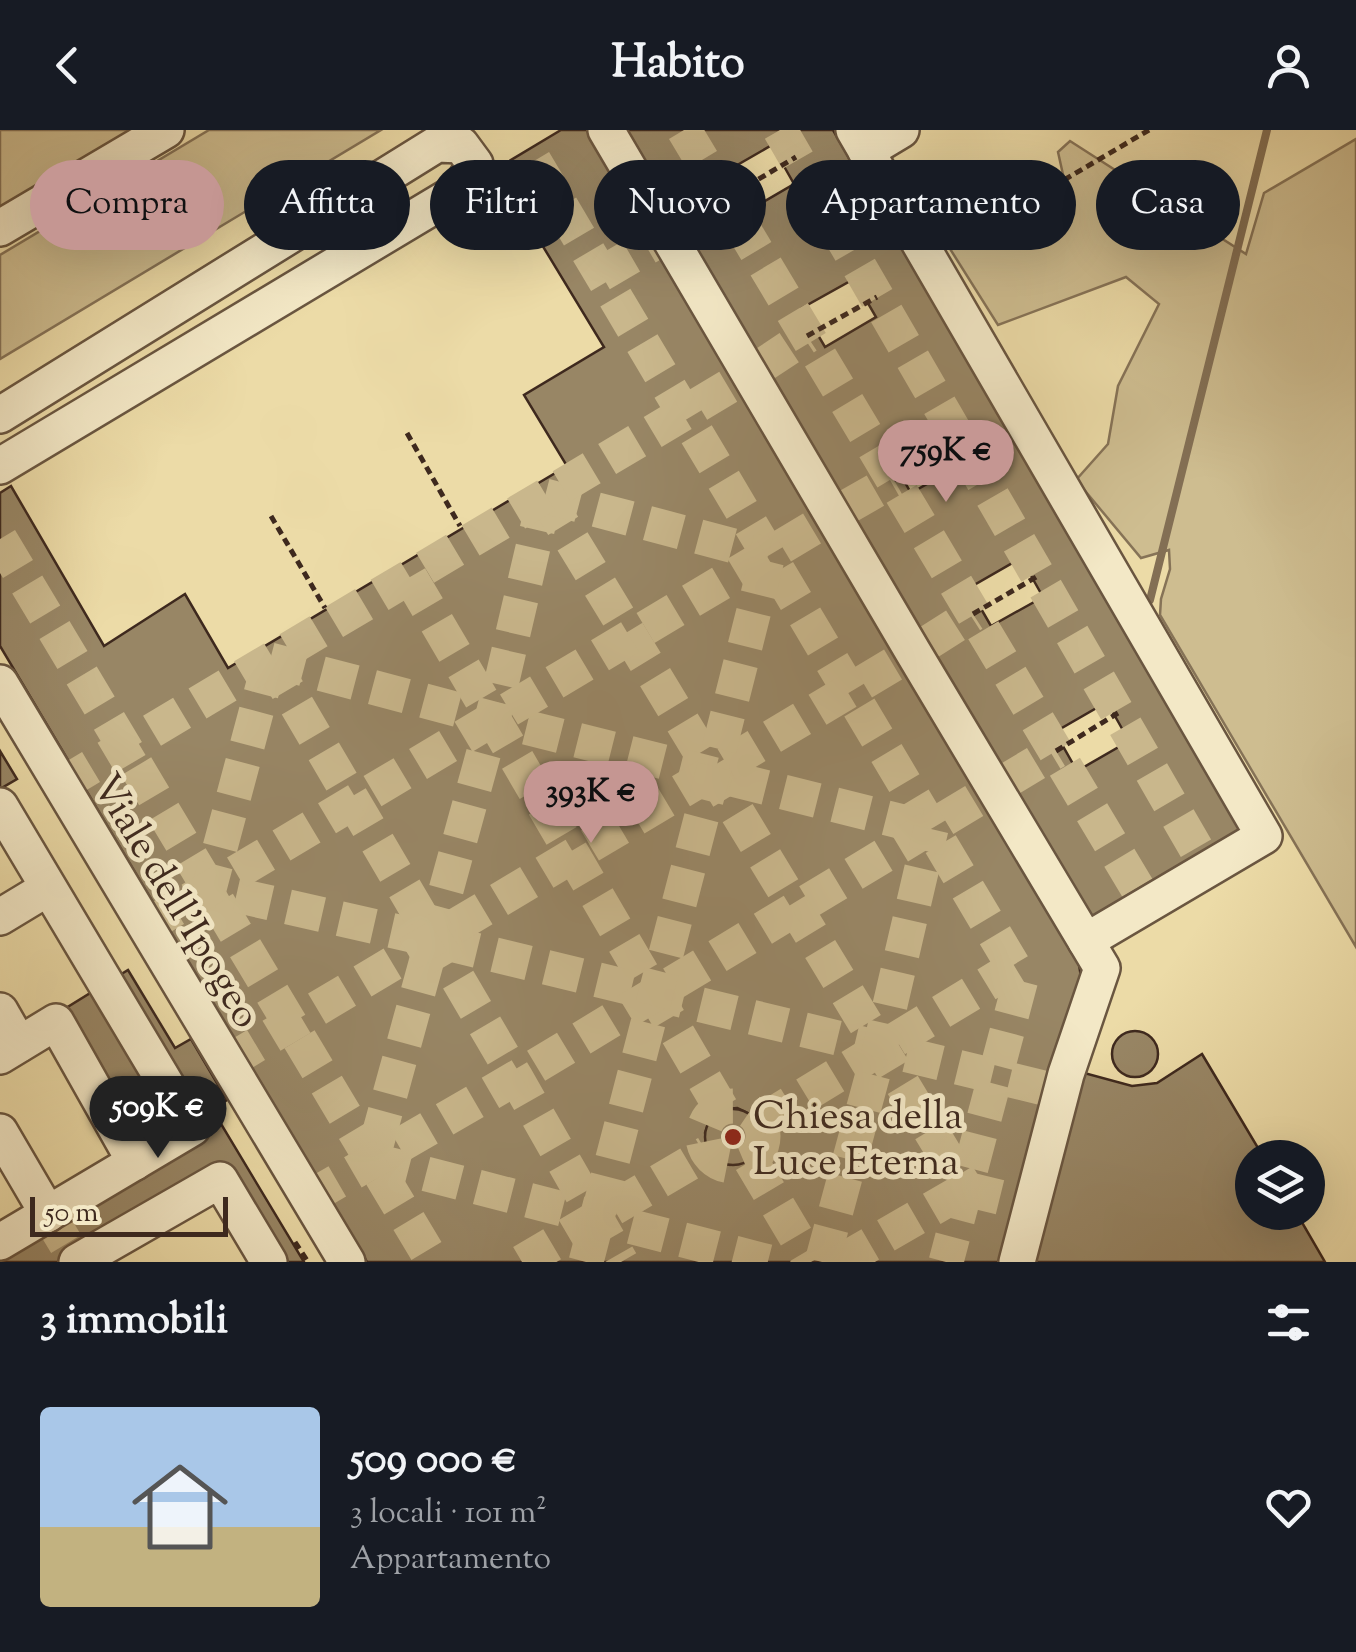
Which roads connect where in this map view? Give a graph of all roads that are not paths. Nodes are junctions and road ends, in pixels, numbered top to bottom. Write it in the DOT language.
graph roads {
  1 [pos="166,130"];
  2 [pos="606,130"];
  3 [pos="901,130"];
  4 [pos="860,140"];
  5 [pos="0,228"];
  6 [pos="0,415"];
  7 [pos="0,466"];
  8 [pos="0,683"];
  9 [pos="0,806"];
  10 [pos="48,888"];
  11 [pos="0,918"];
  12 [pos="1086,941"];
  13 [pos="0,1011"];
  14 [pos="10,1050"];
  15 [pos="0,1132"];
  16 [pos="135,1162"];
  17 [pos="48,1214"];
  18 [pos="0,1242"];
  19 [pos="77,1262"];
  20 [pos="269,1262"];
  21 [pos="346,1262"];
  22 [pos="1017,1262"];
  1 -- 5 [label="lane"];
  2 -- 12 [label="lane"];
  3 -- 4 [label="lane"];
  4 -- 12 [label="lane"];
  6 -- 7 [label="lane"];
  8 -- 21 [label="lane, Viale dell'Ipogeo"];
  9 -- 10 [label="lane"];
  10 -- 11 [label="lane"];
  10 -- 16 [label="lane"];
  12 -- 22 [label="lane"];
  13 -- 14 [label="lane"];
  14 -- 16 [label="lane"];
  15 -- 17 [label="lane"];
  16 -- 17 [label="lane"];
  17 -- 18 [label="lane"];
  19 -- 20 [label="lane"];
}
